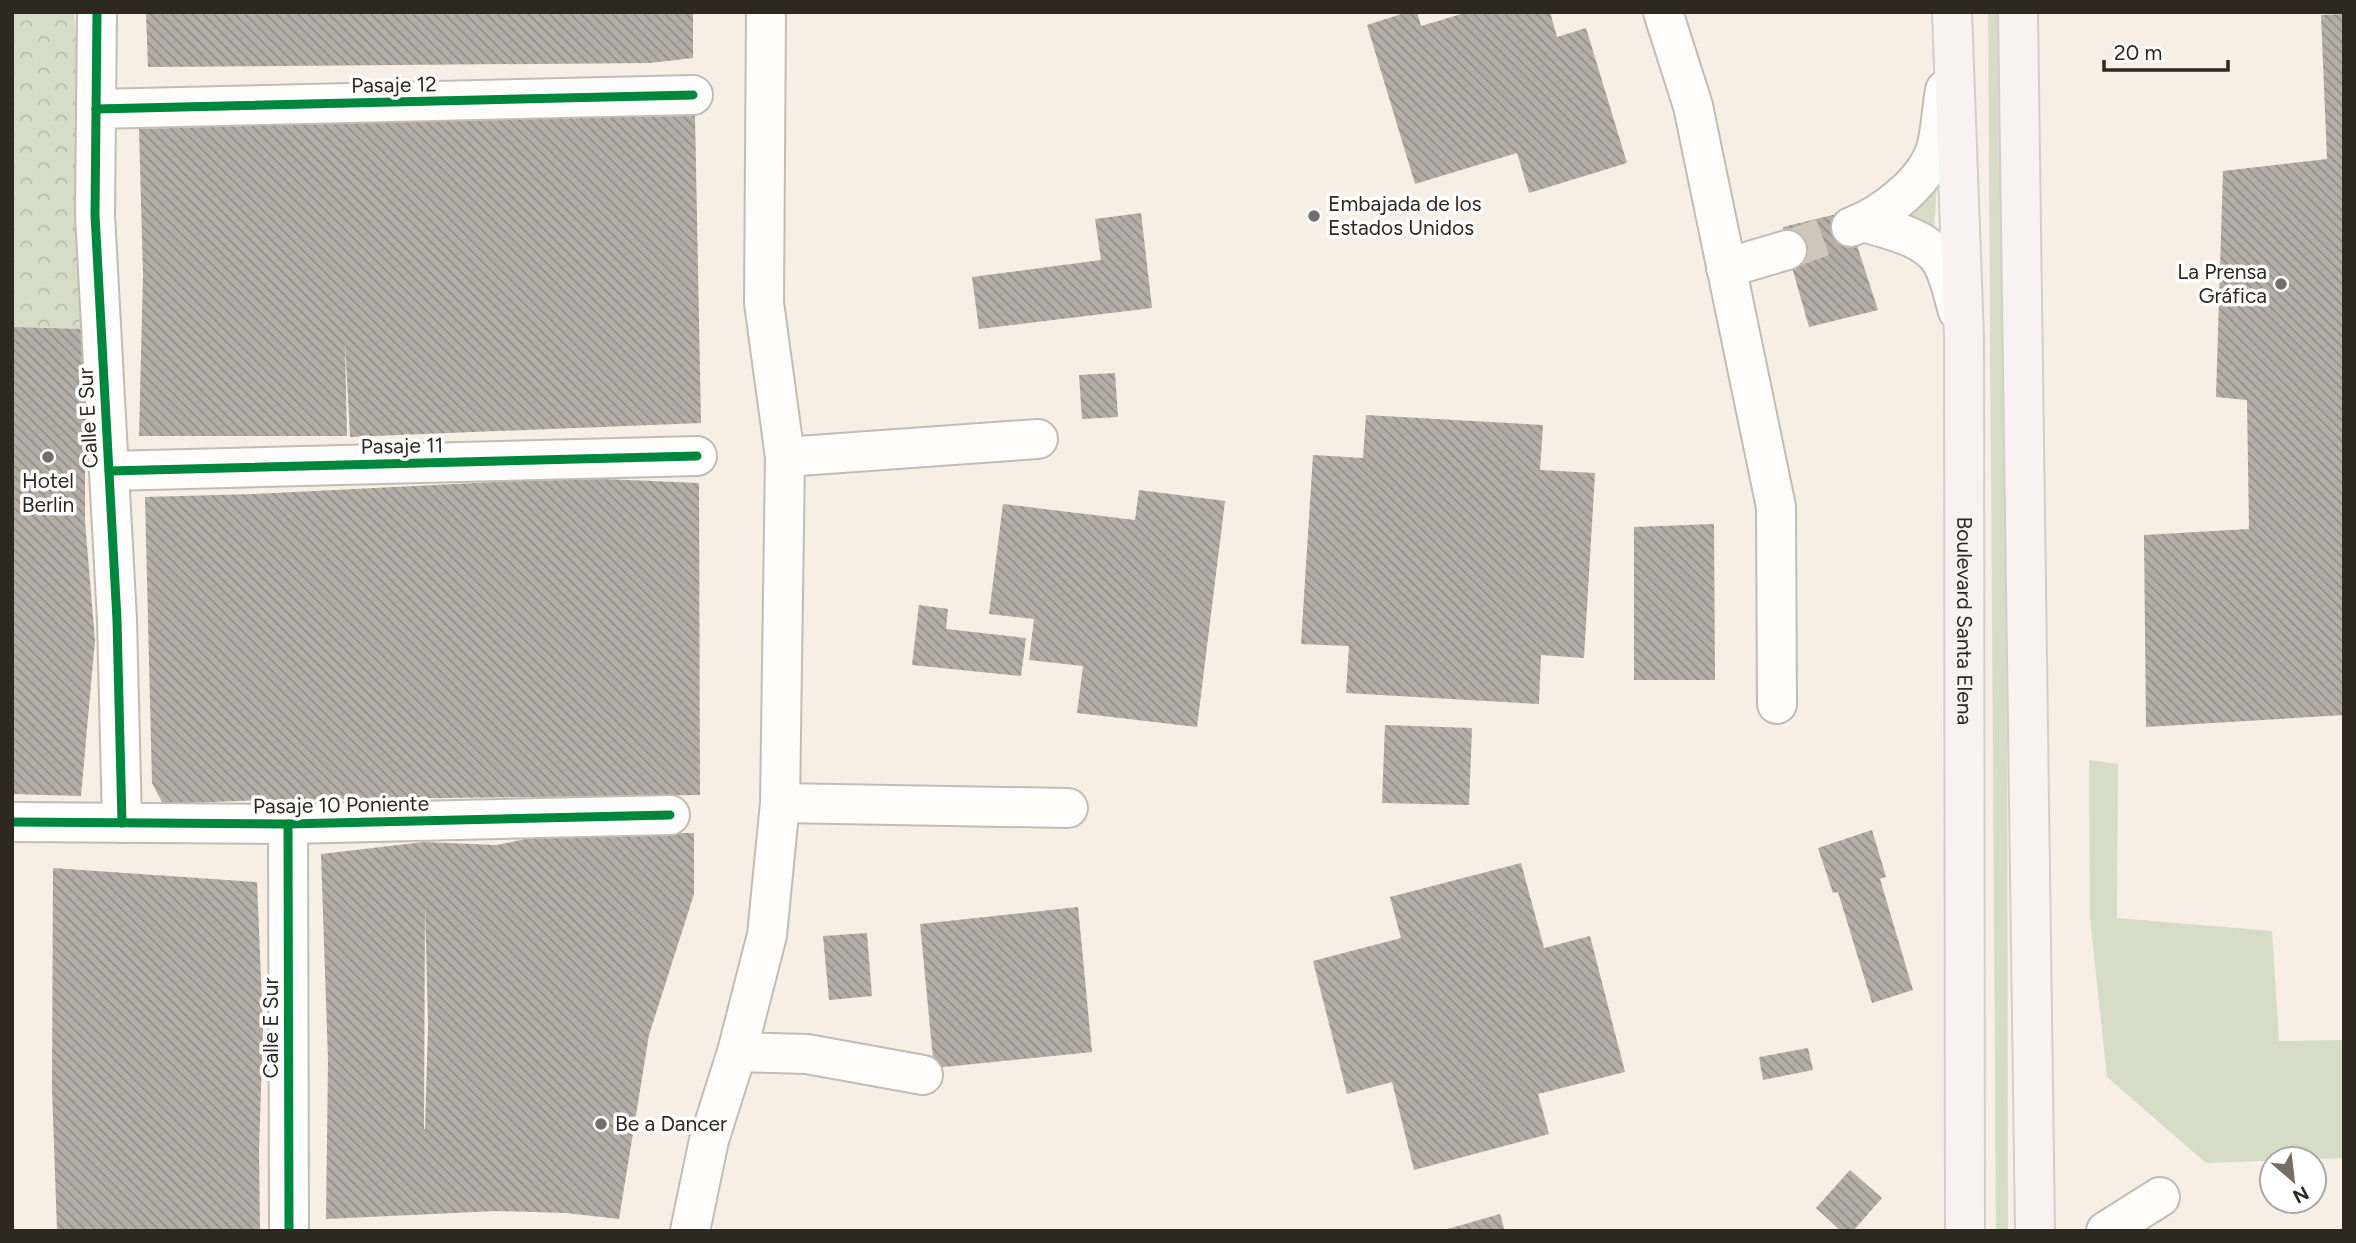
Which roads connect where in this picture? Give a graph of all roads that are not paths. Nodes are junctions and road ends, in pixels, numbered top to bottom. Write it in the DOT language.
graph roads {
  1 [pos="97,12"];
  2 [pos="766,12"];
  3 [pos="1663,12"];
  4 [pos="2018,12"];
  5 [pos="1952,28"];
  6 [pos="693,95"];
  7 [pos="96,109"];
  8 [pos="1787,250"];
  9 [pos="1726,268"];
  10 [pos="1965,337"];
  11 [pos="1038,439"];
  12 [pos="697,456"];
  13 [pos="785,457"];
  14 [pos="109,471"];
  15 [pos="1777,704"];
  16 [pos="780,803"];
  17 [pos="1068,808"];
  18 [pos="670,815"];
  19 [pos="12,822"];
  20 [pos="122,823"];
  21 [pos="288,824"];
  22 [pos="737,1052"];
  23 [pos="923,1075"];
  24 [pos="709,1140"];
  25 [pos="2160,1197"];
  26 [pos="289,1231"];
  27 [pos="690,1231"];
  28 [pos="716,1231"];
  29 [pos="1965,1231"];
  30 [pos="2035,1231"];
  31 [pos="2106,1231"];
  1 -- 7 [label="street, Calle E Sur"];
  2 -- 13 [label="street"];
  3 -- 9 [label="street"];
  4 -- 30 [label="main road"];
  5 -- 10 [label="main road, Boulevard Santa Elena"];
  5 -- 10 [label="street"];
  6 -- 7 [label="street, Pasaje 12"];
  7 -- 14 [label="street, Calle E Sur"];
  8 -- 9 [label="street"];
  9 -- 15 [label="street"];
  10 -- 29 [label="main road, Boulevard Santa Elena"];
  11 -- 13 [label="street"];
  12 -- 14 [label="street, Pasaje 11"];
  13 -- 16 [label="street"];
  14 -- 20 [label="street, Calle E Sur"];
  16 -- 17 [label="street"];
  16 -- 22 [label="street"];
  18 -- 21 [label="street, Pasaje 10 Poniente"];
  19 -- 20 [label="street, Pasaje 10 Poniente"];
  20 -- 21 [label="street, Pasaje 10 Poniente"];
  21 -- 26 [label="street, Calle E Sur"];
  22 -- 23 [label="street"];
  22 -- 24 [label="street"];
  24 -- 27 [label="street"];
  24 -- 28 [label="street"];
  25 -- 31 [label="street"];
}
